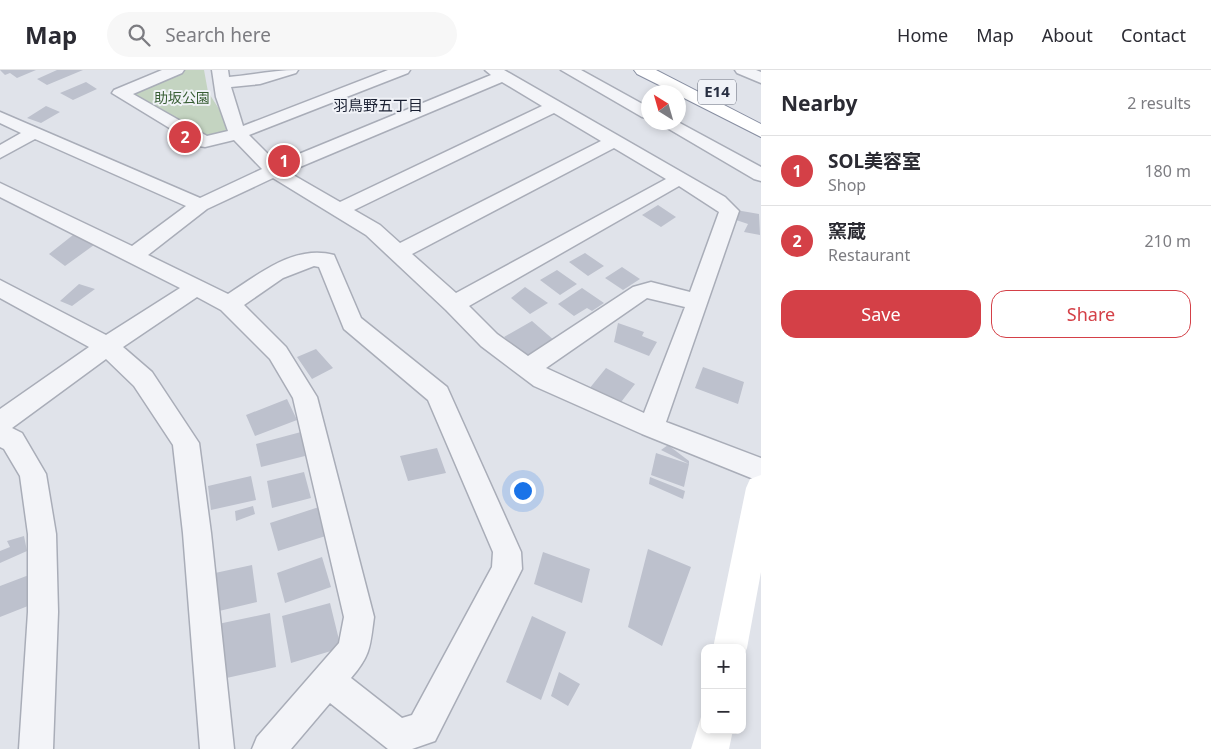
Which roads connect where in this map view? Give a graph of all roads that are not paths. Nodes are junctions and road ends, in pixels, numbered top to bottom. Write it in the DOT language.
graph roads {
  1 [pos="176,70"];
  2 [pos="290,70"];
  3 [pos="402,70"];
  4 [pos="570,70"];
  5 [pos="642,70"];
  6 [pos="672,70"];
  7 [pos="743,70"];
  8 [pos="498,73"];
  9 [pos="221,77"];
  10 [pos="761,78"];
  11 [pos="555,106"];
  12 [pos="641,109"];
  13 [pos="761,114"];
  14 [pos="0,117"];
  15 [pos="679,130"];
  16 [pos="761,131"];
  17 [pos="34,132"];
  18 [pos="237,133"];
  19 [pos="614,141"];
  20 [pos="0,152"];
  21 [pos="274,171"];
  22 [pos="761,175"];
  23 [pos="679,179"];
  24 [pos="0,189"];
  25 [pos="200,205"];
  26 [pos="339,210"];
  27 [pos="398,253"];
  28 [pos="134,255"];
  29 [pos="0,288"];
  30 [pos="196,288"];
  31 [pos="697,302"];
  32 [pos="229,304"];
  33 [pos="454,304"];
  34 [pos="107,346"];
  35 [pos="527,369"];
  36 [pos="0,423"];
  37 [pos="651,427"];
  38 [pos="0,434"];
  39 [pos="761,470"];
  40 [pos="761,488"];
  41 [pos="731,644"];
  42 [pos="328,680"];
  43 [pos="713,734"];
  44 [pos="397,742"];
  45 [pos="36,749"];
  46 [pos="217,749"];
  47 [pos="269,749"];
  48 [pos="710,749"];
  1 -- 18 [label="street"];
  2 -- 9 [label="street"];
  3 -- 18 [label="street"];
  4 -- 12 [label="street"];
  5 -- 16 [label="main road, E14"];
  6 -- 13 [label="main road, E14"];
  7 -- 10 [label="street"];
  8 -- 11 [label="street"];
  8 -- 21 [label="street"];
  9 -- 18 [label="street"];
  11 -- 19 [label="street"];
  11 -- 26 [label="street"];
  14 -- 17 [label="street"];
  15 -- 22 [label="street"];
  17 -- 20 [label="street"];
  17 -- 25 [label="street"];
  18 -- 21 [label="street"];
  19 -- 23 [label="street"];
  19 -- 27 [label="street"];
  21 -- 25 [label="street"];
  21 -- 26 [label="street"];
  23 -- 31 [label="street"];
  23 -- 33 [label="street"];
  24 -- 28 [label="street"];
  25 -- 28 [label="street"];
  26 -- 27 [label="street"];
  27 -- 33 [label="street"];
  28 -- 30 [label="street"];
  29 -- 34 [label="street"];
  30 -- 32 [label="street"];
  30 -- 34 [label="street"];
  31 -- 35 [label="street"];
  31 -- 37 [label="street"];
  32 -- 42 [label="street"];
  32 -- 44 [label="street"];
  33 -- 35 [label="street"];
  34 -- 36 [label="street"];
  34 -- 46 [label="street"];
  35 -- 37 [label="street"];
  37 -- 39 [label="street"];
  38 -- 45 [label="street"];
  40 -- 41 [label="main road"];
  42 -- 44 [label="street"];
  42 -- 47 [label="street"];
  43 -- 48 [label="main road"];
}
